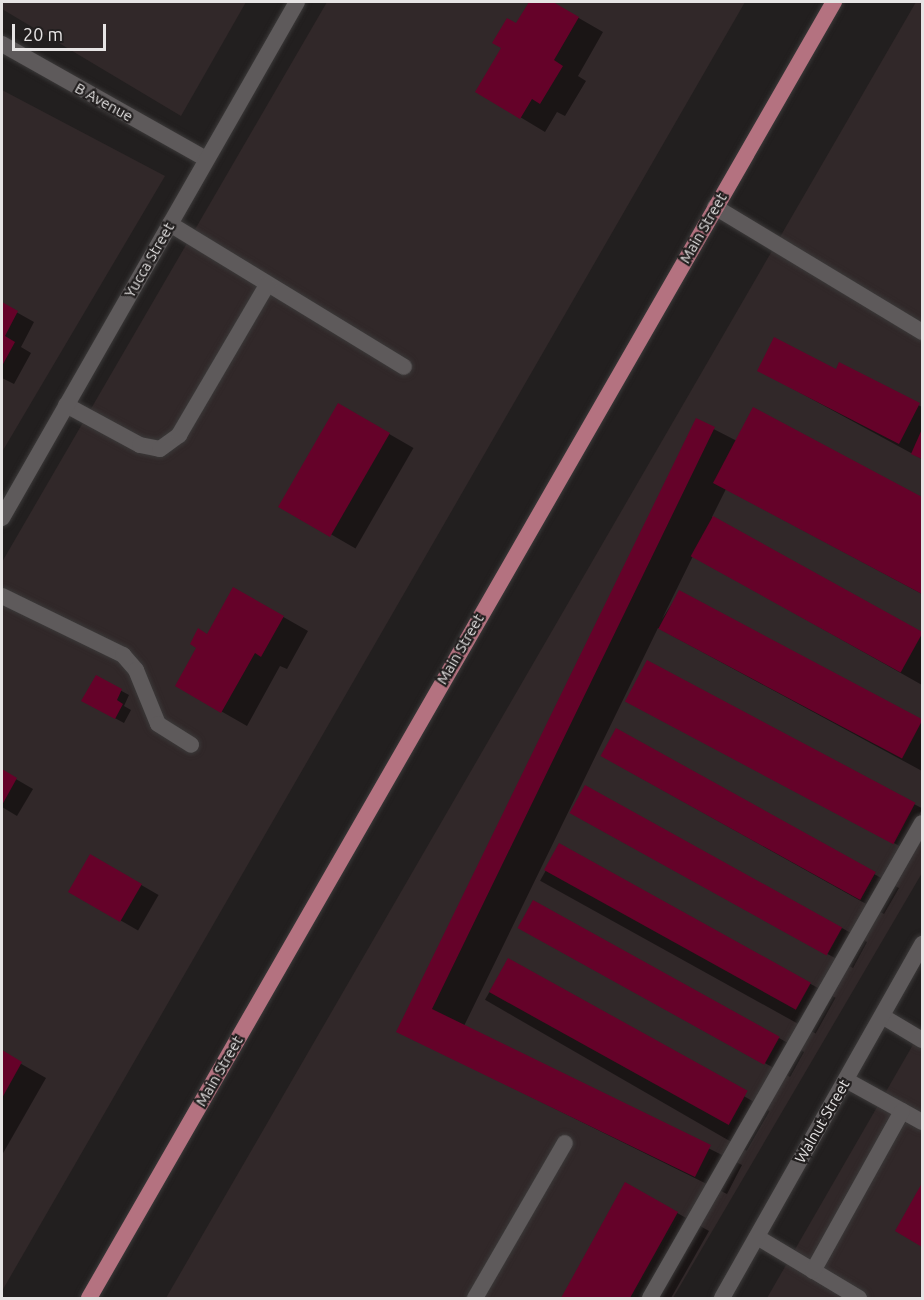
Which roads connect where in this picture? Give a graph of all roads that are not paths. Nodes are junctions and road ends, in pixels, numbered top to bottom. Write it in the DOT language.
graph roads {
  1 [pos="297,2"];
  2 [pos="834,2"];
  3 [pos="2,44"];
  4 [pos="206,159"];
  5 [pos="715,207"];
  6 [pos="170,224"];
  7 [pos="267,285"];
  8 [pos="922,332"];
  9 [pos="404,367"];
  10 [pos="66,405"];
  11 [pos="2,518"];
  12 [pos="2,596"];
  13 [pos="191,745"];
  14 [pos="922,823"];
  15 [pos="922,945"];
  16 [pos="882,1016"];
  17 [pos="922,1040"];
  18 [pos="846,1080"];
  19 [pos="902,1111"];
  20 [pos="922,1122"];
  21 [pos="565,1143"];
  22 [pos="757,1237"];
  23 [pos="813,1271"];
  24 [pos="89,1299"];
  25 [pos="475,1299"];
  26 [pos="650,1299"];
  27 [pos="722,1299"];
  28 [pos="859,1299"];
  1 -- 4 [label="street, Yucca Street"];
  2 -- 5 [label="main road, Main Street"];
  3 -- 4 [label="street, B Avenue"];
  4 -- 6 [label="street, Yucca Street"];
  5 -- 8 [label="street"];
  5 -- 24 [label="main road, Main Street"];
  6 -- 7 [label="street"];
  6 -- 10 [label="street, Yucca Street"];
  7 -- 9 [label="street"];
  7 -- 10 [label="street"];
  10 -- 11 [label="street, Yucca Street"];
  12 -- 13 [label="street"];
  14 -- 26 [label="street"];
  15 -- 16 [label="street, Walnut Street"];
  16 -- 17 [label="street"];
  16 -- 18 [label="street, Walnut Street"];
  18 -- 19 [label="street"];
  18 -- 22 [label="street, Walnut Street"];
  19 -- 20 [label="street"];
  19 -- 23 [label="street"];
  21 -- 25 [label="street"];
  22 -- 23 [label="street"];
  22 -- 27 [label="street, Walnut Street"];
  23 -- 28 [label="street"];
}
